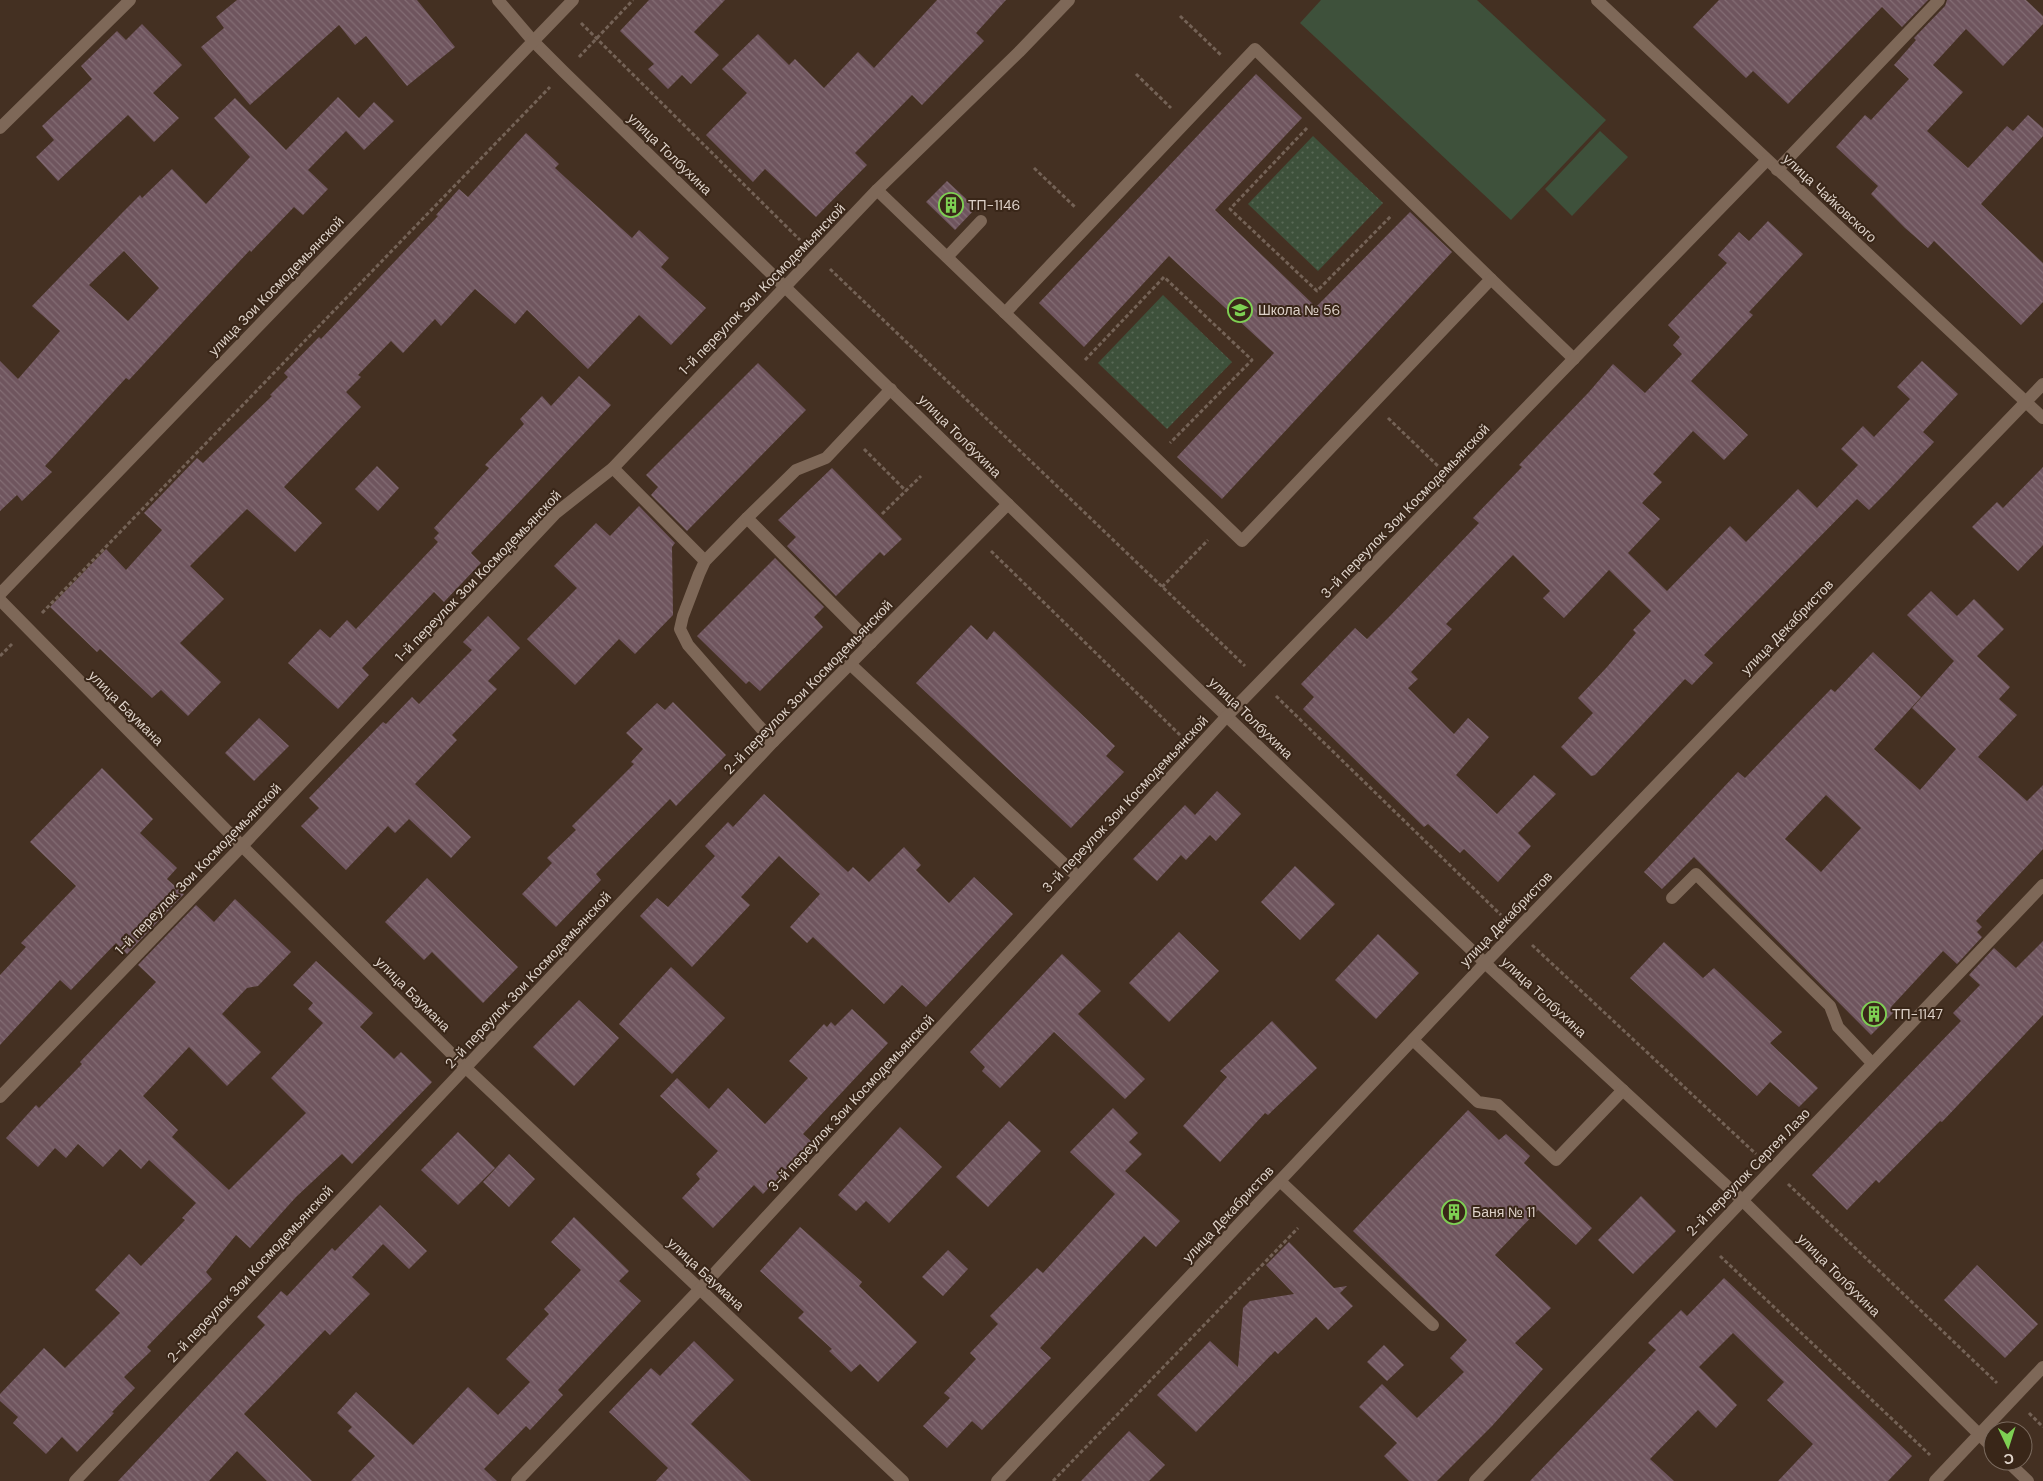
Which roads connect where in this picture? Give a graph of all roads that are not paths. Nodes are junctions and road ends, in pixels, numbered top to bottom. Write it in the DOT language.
graph roads {
  1 [pos="130,0"];
  2 [pos="498,0"];
  3 [pos="1069,0"];
  4 [pos="1597,0"];
  5 [pos="1939,0"];
  6 [pos="570,4"];
  7 [pos="533,41"];
  8 [pos="0,128"];
  9 [pos="1767,160"];
  10 [pos="1777,170"];
  11 [pos="877,190"];
  12 [pos="981,221"];
  13 [pos="947,257"];
  14 [pos="1492,279"];
  15 [pos="786,286"];
  16 [pos="1005,313"];
  17 [pos="1574,359"];
  18 [pos="2043,384"];
  19 [pos="891,389"];
  20 [pos="2026,402"];
  21 [pos="2043,418"];
  22 [pos="613,468"];
  23 [pos="1008,504"];
  24 [pos="747,518"];
  25 [pos="705,561"];
  26 [pos="0,594"];
  27 [pos="0,600"];
  28 [pos="871,643"];
  29 [pos="850,664"];
  30 [pos="1227,716"];
  31 [pos="774,742"];
  32 [pos="242,846"];
  33 [pos="1078,877"];
  34 [pos="2043,885"];
  35 [pos="1672,898"];
  36 [pos="1485,963"];
  37 [pos="1413,1040"];
  38 [pos="1872,1063"];
  39 [pos="466,1068"];
  40 [pos="1623,1090"];
  41 [pos="0,1097"];
  42 [pos="1280,1181"];
  43 [pos="1742,1200"];
  44 [pos="700,1289"];
  45 [pos="1433,1325"];
  46 [pos="2043,1367"];
  47 [pos="1979,1435"];
  48 [pos="1983,1439"];
  49 [pos="2018,1471"];
  50 [pos="75,1481"];
  51 [pos="517,1481"];
  52 [pos="903,1481"];
  53 [pos="997,1481"];
  54 [pos="1475,1481"];
  55 [pos="1934,1481"];
  56 [pos="2028,1481"];
  1 -- 8 [label="street"];
  2 -- 7 [label="street, улица Толбухина"];
  3 -- 11 [label="street, 1-й переулок Зои Космодемьянской"];
  4 -- 9 [label="street, улица Чайковского"];
  5 -- 10 [label="street"];
  6 -- 7 [label="street, улица Зои Космодемьянской"];
  7 -- 15 [label="street, улица Толбухина"];
  7 -- 26 [label="street, улица Зои Космодемьянской"];
  9 -- 10 [label="street, улица Чайковского"];
  9 -- 17 [label="street, 3-й переулок Зои Космодемьянской"];
  10 -- 20 [label="street, улица Чайковского"];
  11 -- 13 [label="street"];
  11 -- 15 [label="street, 1-й переулок Зои Космодемьянской"];
  12 -- 13 [label="street"];
  13 -- 16 [label="street"];
  14 -- 16 [label="street"];
  14 -- 16 [label="street"];
  14 -- 17 [label="street"];
  15 -- 19 [label="street, улица Толбухина"];
  15 -- 22 [label="street, 1-й переулок Зои Космодемьянской"];
  17 -- 30 [label="street, 3-й переулок Зои Космодемьянской"];
  18 -- 20 [label="street, улица Декабристов"];
  19 -- 23 [label="street, улица Толбухина"];
  19 -- 24 [label="street"];
  20 -- 21 [label="street, улица Чайковского"];
  20 -- 36 [label="street, улица Декабристов"];
  22 -- 25 [label="street"];
  22 -- 32 [label="street, 1-й переулок Зои Космодемьянской"];
  23 -- 28 [label="street, 2-й переулок Зои Космодемьянской"];
  23 -- 30 [label="street, улица Толбухина"];
  24 -- 25 [label="street"];
  24 -- 28 [label="street"];
  25 -- 31 [label="street"];
  27 -- 32 [label="street, улица Баумана"];
  28 -- 29 [label="street, 2-й переулок Зои Космодемьянской"];
  29 -- 31 [label="street, 2-й переулок Зои Космодемьянской"];
  29 -- 33 [label="street"];
  30 -- 33 [label="street, 3-й переулок Зои Космодемьянской"];
  30 -- 36 [label="street, улица Толбухина"];
  31 -- 39 [label="street, 2-й переулок Зои Космодемьянской"];
  32 -- 39 [label="street, улица Баумана"];
  32 -- 41 [label="street, 1-й переулок Зои Космодемьянской"];
  33 -- 44 [label="street, 3-й переулок Зои Космодемьянской"];
  34 -- 38 [label="street, 2-й переулок Сергея Лазо"];
  35 -- 38 [label="street"];
  36 -- 37 [label="street, улица Декабристов"];
  36 -- 40 [label="street, улица Толбухина"];
  37 -- 40 [label="street"];
  37 -- 42 [label="street, улица Декабристов"];
  38 -- 43 [label="street, 2-й переулок Сергея Лазо"];
  39 -- 44 [label="street, улица Баумана"];
  39 -- 50 [label="street, 2-й переулок Зои Космодемьянской"];
  40 -- 43 [label="street, улица Толбухина"];
  42 -- 45 [label="street"];
  42 -- 53 [label="street, улица Декабристов"];
  43 -- 47 [label="street, улица Толбухина"];
  43 -- 54 [label="street, 2-й переулок Сергея Лазо"];
  44 -- 51 [label="street, 3-й переулок Зои Космодемьянской"];
  44 -- 52 [label="street, улица Баумана"];
  46 -- 47 [label="street"];
  47 -- 48 [label="street, улица Толбухина"];
  47 -- 55 [label="street"];
  49 -- 56 [label="street"];
}
